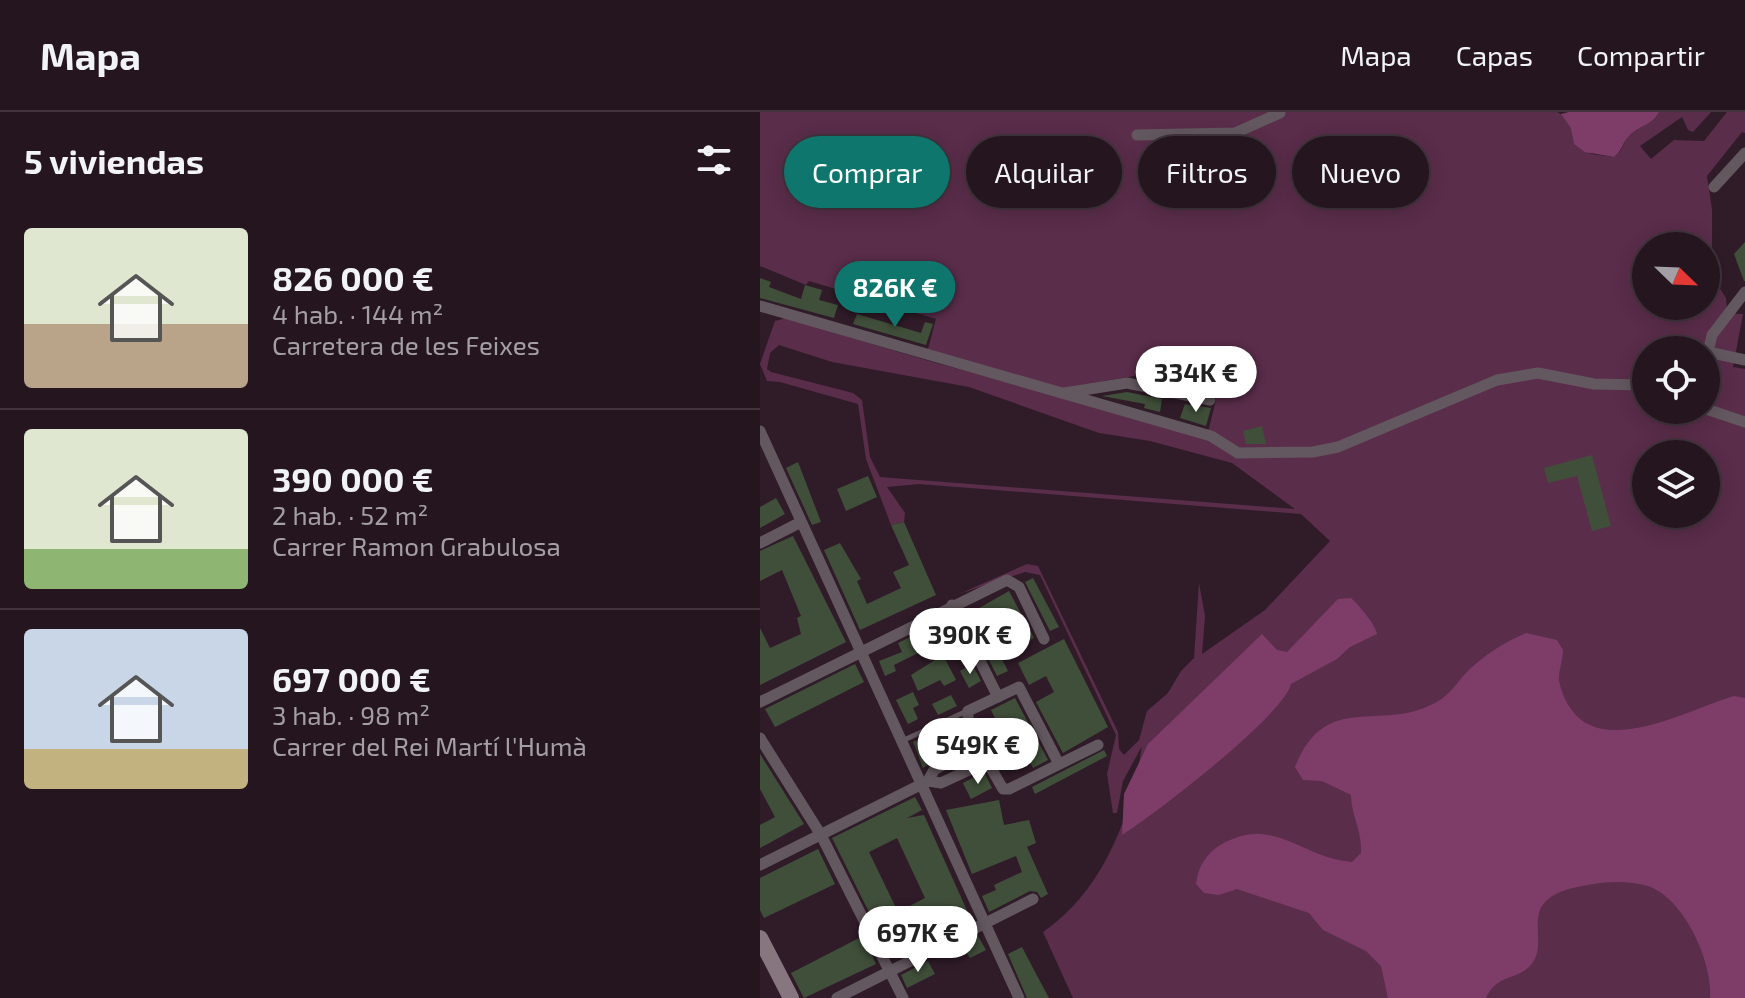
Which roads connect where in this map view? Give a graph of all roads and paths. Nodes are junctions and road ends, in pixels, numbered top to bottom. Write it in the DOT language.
graph roads {
  1 [pos="1280,113"];
  2 [pos="1137,135"];
  3 [pos="1745,153"];
  4 [pos="1714,187"];
  5 [pos="1745,292"];
  6 [pos="760,306"];
  7 [pos="1745,360"];
  8 [pos="1632,385"];
  9 [pos="1060,395"];
  10 [pos="1210,400"];
  11 [pos="1720,414"];
  12 [pos="1745,422"];
  13 [pos="760,431"];
  14 [pos="801,522"];
  15 [pos="760,543"];
  16 [pos="952,605"];
  17 [pos="1044,639"];
  18 [pos="859,651"];
  19 [pos="998,697"];
  20 [pos="760,702"];
  21 [pos="968,711"];
  22 [pos="760,738"];
  23 [pos="901,741"];
  24 [pos="1098,745"];
  25 [pos="977,746"];
  26 [pos="986,762"];
  27 [pos="1059,764"];
  28 [pos="925,783"];
  29 [pos="821,835"];
  30 [pos="760,865"];
  31 [pos="1033,899"];
  32 [pos="984,923"];
  33 [pos="760,938"];
  34 [pos="890,971"];
  35 [pos="791,998"];
  36 [pos="837,998"];
  37 [pos="903,998"];
  38 [pos="1019,998"];
  1 -- 2 [label="street"];
  3 -- 4 [label="street"];
  5 -- 7 [label="street"];
  6 -- 9 [label="street"];
  8 -- 9 [label="street"];
  9 -- 10 [label="street"];
  11 -- 12 [label="street"];
  13 -- 14 [label="street"];
  14 -- 15 [label="street"];
  14 -- 18 [label="street"];
  16 -- 17 [label="street"];
  16 -- 18 [label="street"];
  16 -- 19 [label="street"];
  18 -- 20 [label="street"];
  18 -- 23 [label="street"];
  19 -- 21 [label="street"];
  19 -- 27 [label="street"];
  21 -- 23 [label="lane"];
  21 -- 25 [label="street"];
  22 -- 29 [label="street"];
  23 -- 28 [label="street"];
  24 -- 27 [label="street"];
  25 -- 26 [label="street"];
  25 -- 28 [label="street"];
  26 -- 27 [label="street"];
  26 -- 28 [label="street"];
  28 -- 29 [label="street"];
  28 -- 32 [label="street"];
  29 -- 30 [label="street"];
  29 -- 34 [label="street"];
  31 -- 32 [label="street"];
  32 -- 34 [label="street"];
  32 -- 38 [label="street"];
  33 -- 35 [label="main road"];
  34 -- 36 [label="street"];
  34 -- 37 [label="street"];
}
